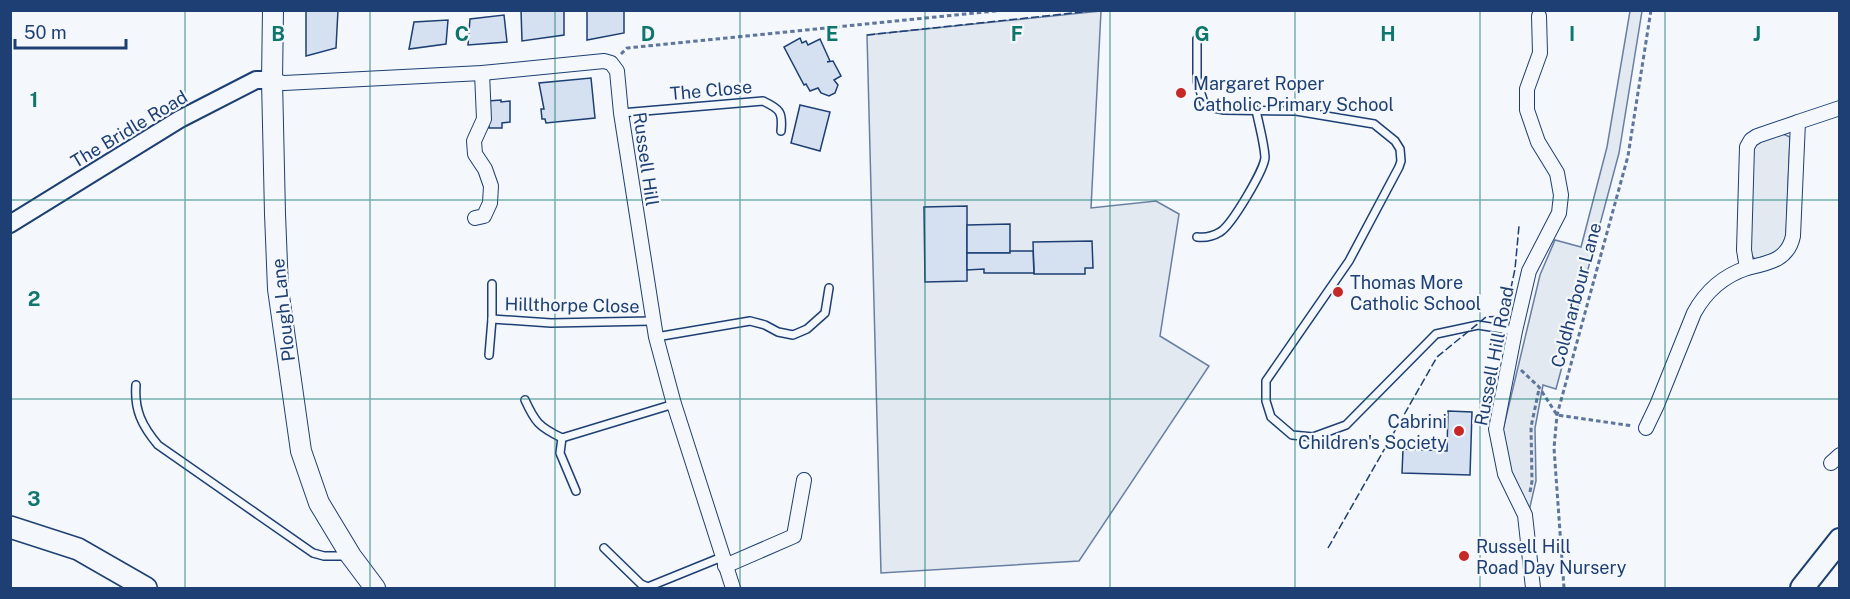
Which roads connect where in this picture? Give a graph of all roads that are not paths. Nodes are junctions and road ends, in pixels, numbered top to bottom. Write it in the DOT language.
graph roads {
  1 [pos="273,10"];
  2 [pos="1538,12"];
  3 [pos="1197,39"];
  4 [pos="482,73"];
  5 [pos="272,80"];
  6 [pos="1839,108"];
  7 [pos="1256,110"];
  8 [pos="621,113"];
  9 [pos="1798,122"];
  10 [pos="781,131"];
  11 [pos="475,218"];
  12 [pos="10,224"];
  13 [pos="1197,237"];
  14 [pos="1747,268"];
  15 [pos="492,284"];
  16 [pos="829,288"];
  17 [pos="492,319"];
  18 [pos="652,321"];
  19 [pos="1515,331"];
  20 [pos="656,337"];
  21 [pos="489,355"];
  22 [pos="136,385"];
  23 [pos="525,400"];
  24 [pos="674,404"];
  25 [pos="1646,428"];
  26 [pos="562,438"];
  27 [pos="804,480"];
  28 [pos="576,490"];
  29 [pos="10,526"];
  30 [pos="1839,540"];
  31 [pos="604,548"];
  32 [pos="351,556"];
  33 [pos="724,561"];
  34 [pos="146,588"];
  35 [pos="375,588"];
  36 [pos="733,588"];
  37 [pos="1533,588"];
  38 [pos="1802,588"];
  1 -- 5 [label="main road, Plough Lane"];
  2 -- 19 [label="street, Russell Hill Road"];
  3 -- 7 [label="lane"];
  4 -- 5 [label="street"];
  4 -- 8 [label="street, Russell Hill"];
  4 -- 11 [label="street"];
  5 -- 12 [label="street, The Bridle Road"];
  5 -- 32 [label="main road, Plough Lane"];
  6 -- 9 [label="street"];
  7 -- 13 [label="lane"];
  7 -- 19 [label="lane"];
  8 -- 10 [label="lane, The Close"];
  8 -- 18 [label="street, Russell Hill"];
  9 -- 14 [label="street"];
  9 -- 14 [label="street"];
  14 -- 25 [label="street"];
  15 -- 17 [label="lane, Hillthorpe Close"];
  16 -- 20 [label="lane"];
  17 -- 18 [label="lane, Hillthorpe Close"];
  17 -- 21 [label="lane, Hillthorpe Close"];
  18 -- 20 [label="street, Russell Hill"];
  19 -- 37 [label="street, Russell Hill Road"];
  20 -- 24 [label="street, Russell Hill"];
  22 -- 32 [label="lane"];
  23 -- 26 [label="lane"];
  24 -- 26 [label="lane"];
  24 -- 33 [label="street, Russell Hill"];
  26 -- 28 [label="lane"];
  27 -- 33 [label="street"];
  29 -- 34 [label="main road"];
  30 -- 38 [label="highway"];
  31 -- 33 [label="lane"];
  32 -- 35 [label="main road, Plough Lane"];
  33 -- 36 [label="street, Russell Hill"];
}
